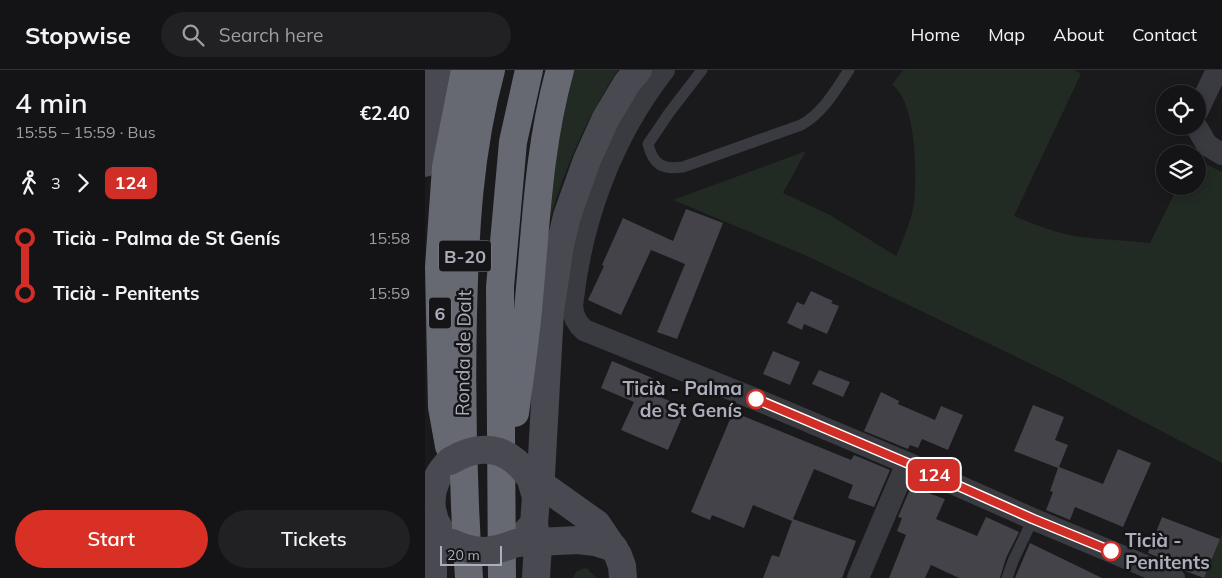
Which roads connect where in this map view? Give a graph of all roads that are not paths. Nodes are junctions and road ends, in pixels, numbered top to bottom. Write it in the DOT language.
graph roads {
  1 [pos="465,70"];
  2 [pos="491,70"];
  3 [pos="529,70"];
  4 [pos="560,70"];
  5 [pos="638,70"];
  6 [pos="664,70"];
  7 [pos="702,70"];
  8 [pos="849,70"];
  9 [pos="1217,70"];
  10 [pos="433,73"];
  11 [pos="1206,93"];
  12 [pos="1201,135"];
  13 [pos="1222,154"];
  14 [pos="425,163"];
  15 [pos="907,463"];
  16 [pos="435,479"];
  17 [pos="528,514"];
  18 [pos="1033,519"];
  19 [pos="614,548"];
  20 [pos="463,559"];
  21 [pos="433,578"];
  22 [pos="502,578"];
  23 [pos="536,578"];
  24 [pos="623,578"];
  25 [pos="858,578"];
  26 [pos="1007,578"];
  27 [pos="1174,578"];
  1 -- 20 [label="highway, 6"];
  2 -- 20 [label="highway, Ronda de Dalt / B-20"];
  3 -- 17 [label="highway, Ronda de Dalt / B-20"];
  4 -- 17 [label="highway"];
  5 -- 17 [label="street"];
  6 -- 15 [label="street"];
  7 -- 8 [label="lane"];
  9 -- 11 [label="street"];
  10 -- 14 [label="street"];
  12 -- 13 [label="street"];
  15 -- 18 [label="street"];
  15 -- 25 [label="street"];
  16 -- 17 [label="street, bridge"];
  16 -- 20 [label="street"];
  16 -- 21 [label="street"];
  17 -- 19 [label="street"];
  17 -- 19 [label="street"];
  17 -- 20 [label="street, bridge"];
  17 -- 22 [label="highway, Ronda de Dalt / B-20"];
  17 -- 23 [label="street"];
  18 -- 26 [label="lane"];
  18 -- 27 [label="street"];
  19 -- 24 [label="street"];
}
